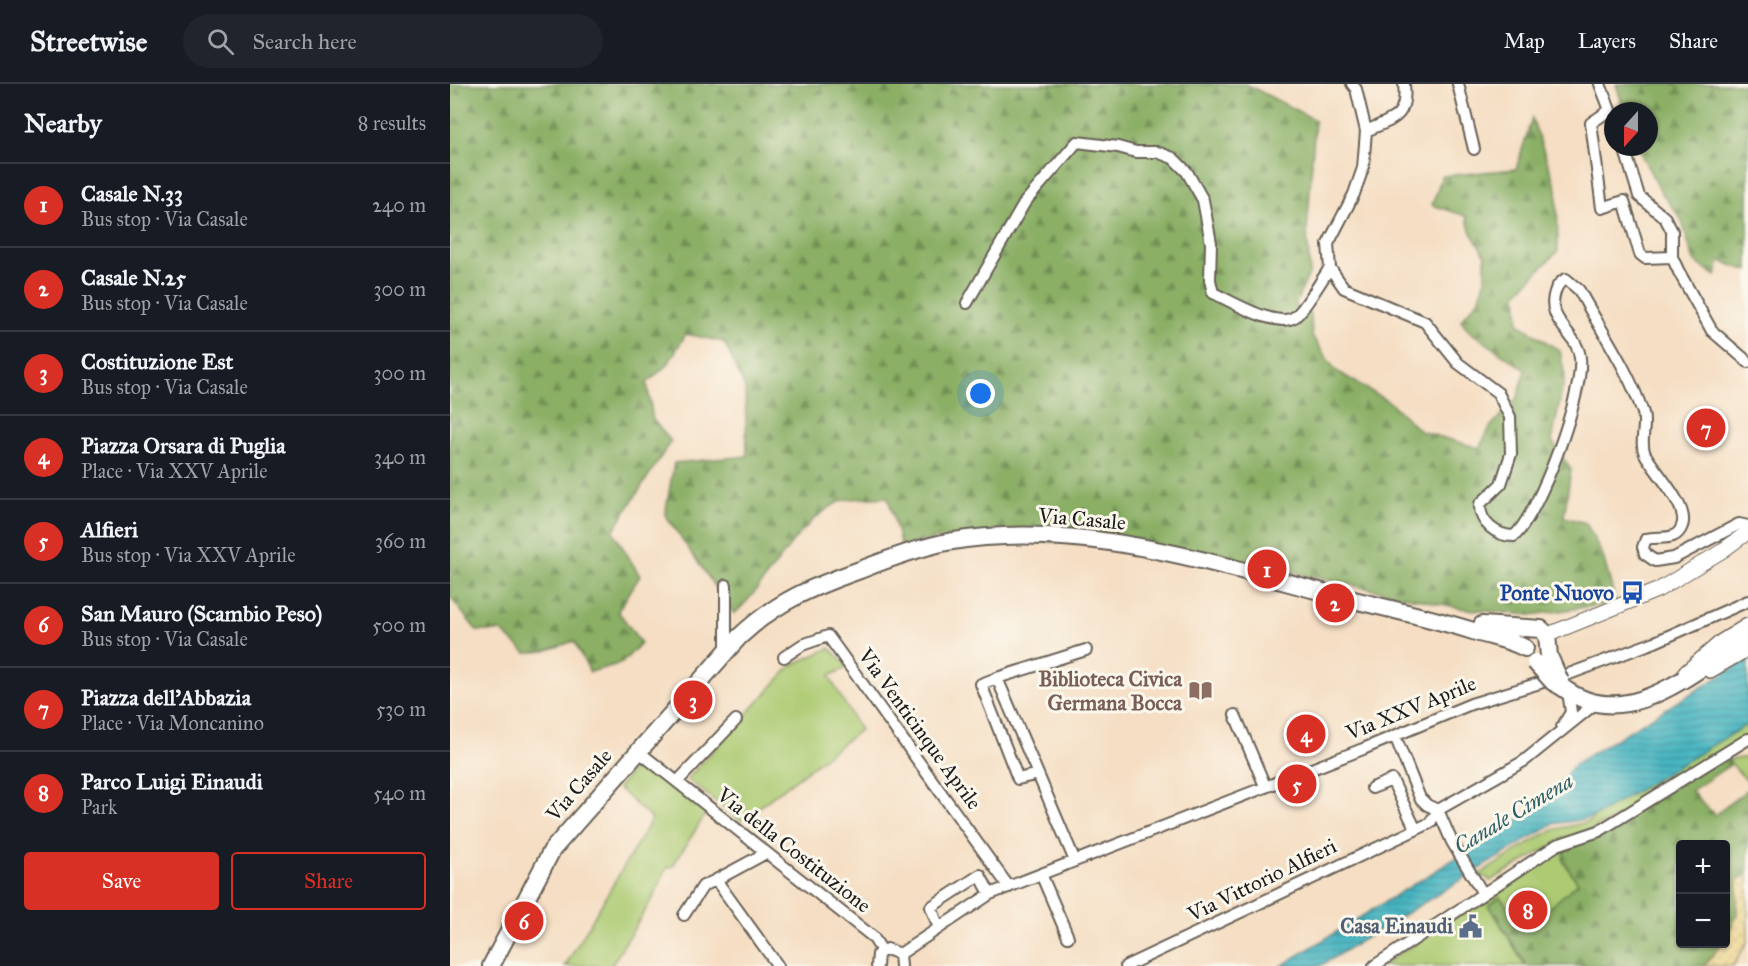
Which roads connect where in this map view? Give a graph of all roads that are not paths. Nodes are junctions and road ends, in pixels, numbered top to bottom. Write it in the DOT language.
graph roads {
  1 [pos="1352,84"];
  2 [pos="1404,84"];
  3 [pos="1458,84"];
  4 [pos="1600,84"];
  5 [pos="1607,102"];
  6 [pos="1604,117"];
  7 [pos="1366,131"];
  8 [pos="1474,149"];
  9 [pos="1627,156"];
  10 [pos="1672,257"];
  11 [pos="1330,268"];
  12 [pos="967,303"];
  13 [pos="1748,362"];
  14 [pos="1748,525"];
  15 [pos="1748,531"];
  16 [pos="726,585"];
  17 [pos="1748,602"];
  18 [pos="1454,624"];
  19 [pos="1748,626"];
  20 [pos="1748,637"];
  21 [pos="1748,648"];
  22 [pos="1539,649"];
  23 [pos="1086,650"];
  24 [pos="726,652"];
  25 [pos="784,657"];
  26 [pos="997,678"];
  27 [pos="1671,686"];
  28 [pos="1565,689"];
  29 [pos="1596,703"];
  30 [pos="1235,715"];
  31 [pos="736,720"];
  32 [pos="1018,726"];
  33 [pos="1000,733"];
  34 [pos="1558,733"];
  35 [pos="1395,736"];
  36 [pos="1748,739"];
  37 [pos="638,751"];
  38 [pos="1038,774"];
  39 [pos="678,782"];
  40 [pos="1265,786"];
  41 [pos="1372,788"];
  42 [pos="1438,810"];
  43 [pos="1415,828"];
  44 [pos="766,853"];
  45 [pos="1075,861"];
  46 [pos="1041,874"];
  47 [pos="716,880"];
  48 [pos="1009,887"];
  49 [pos="1482,892"];
  50 [pos="990,894"];
  51 [pos="684,915"];
  52 [pos="939,928"];
  53 [pos="1068,937"];
  54 [pos="882,951"];
  55 [pos="900,954"];
  56 [pos="491,966"];
  57 [pos="778,966"];
  58 [pos="877,966"];
  59 [pos="901,966"];
  60 [pos="1126,966"];
  61 [pos="1374,966"];
  1 -- 7 [label="street"];
  2 -- 7 [label="street"];
  3 -- 8 [label="street"];
  4 -- 5 [label="street"];
  6 -- 10 [label="street"];
  7 -- 11 [label="street"];
  9 -- 10 [label="street"];
  10 -- 13 [label="street"];
  11 -- 12 [label="street"];
  11 -- 14 [label="street"];
  15 -- 22 [label="street"];
  16 -- 24 [label="street"];
  17 -- 35 [label="street, Via XXV Aprile"];
  18 -- 22 [label="main road"];
  18 -- 22 [label="main road"];
  18 -- 24 [label="main road, Via Casale"];
  19 -- 27 [label="main road"];
  20 -- 27 [label="main road"];
  21 -- 27 [label="main road"];
  22 -- 28 [label="main road, bridge"];
  23 -- 26 [label="street"];
  24 -- 37 [label="main road, Via Casale"];
  25 -- 48 [label="street, Via Venticinque Aprile"];
  26 -- 32 [label="street"];
  26 -- 33 [label="street"];
  27 -- 29 [label="main road"];
  28 -- 29 [label="main road"];
  28 -- 34 [label="street, Via Vittorio Alfieri"];
  29 -- 34 [label="street, Via Vittorio Alfieri"];
  30 -- 40 [label="street"];
  31 -- 39 [label="street"];
  32 -- 33 [label="street"];
  32 -- 38 [label="street"];
  33 -- 38 [label="street"];
  34 -- 42 [label="street, Via Vittorio Alfieri"];
  35 -- 40 [label="street, Via XXV Aprile"];
  35 -- 42 [label="street"];
  36 -- 49 [label="street"];
  37 -- 39 [label="street, Via della Costituzione"];
  37 -- 56 [label="main road, Via Casale"];
  38 -- 45 [label="street"];
  39 -- 44 [label="street, Via della Costituzione"];
  40 -- 45 [label="street, Via XXV Aprile"];
  41 -- 43 [label="street"];
  42 -- 43 [label="street, Via Vittorio Alfieri"];
  42 -- 49 [label="street"];
  43 -- 60 [label="street, Via Vittorio Alfieri"];
  44 -- 47 [label="street"];
  44 -- 54 [label="street, Via della Costituzione"];
  45 -- 46 [label="street, Via XXV Aprile"];
  46 -- 48 [label="street, Via XXV Aprile"];
  46 -- 53 [label="street"];
  47 -- 51 [label="street"];
  47 -- 57 [label="street"];
  48 -- 50 [label="street, Via XXV Aprile"];
  49 -- 61 [label="street"];
  50 -- 52 [label="street, Via XXV Aprile"];
  50 -- 52 [label="street"];
  52 -- 55 [label="street, Via XXV Aprile"];
  54 -- 55 [label="street"];
  54 -- 58 [label="street"];
  55 -- 59 [label="street"];
}
